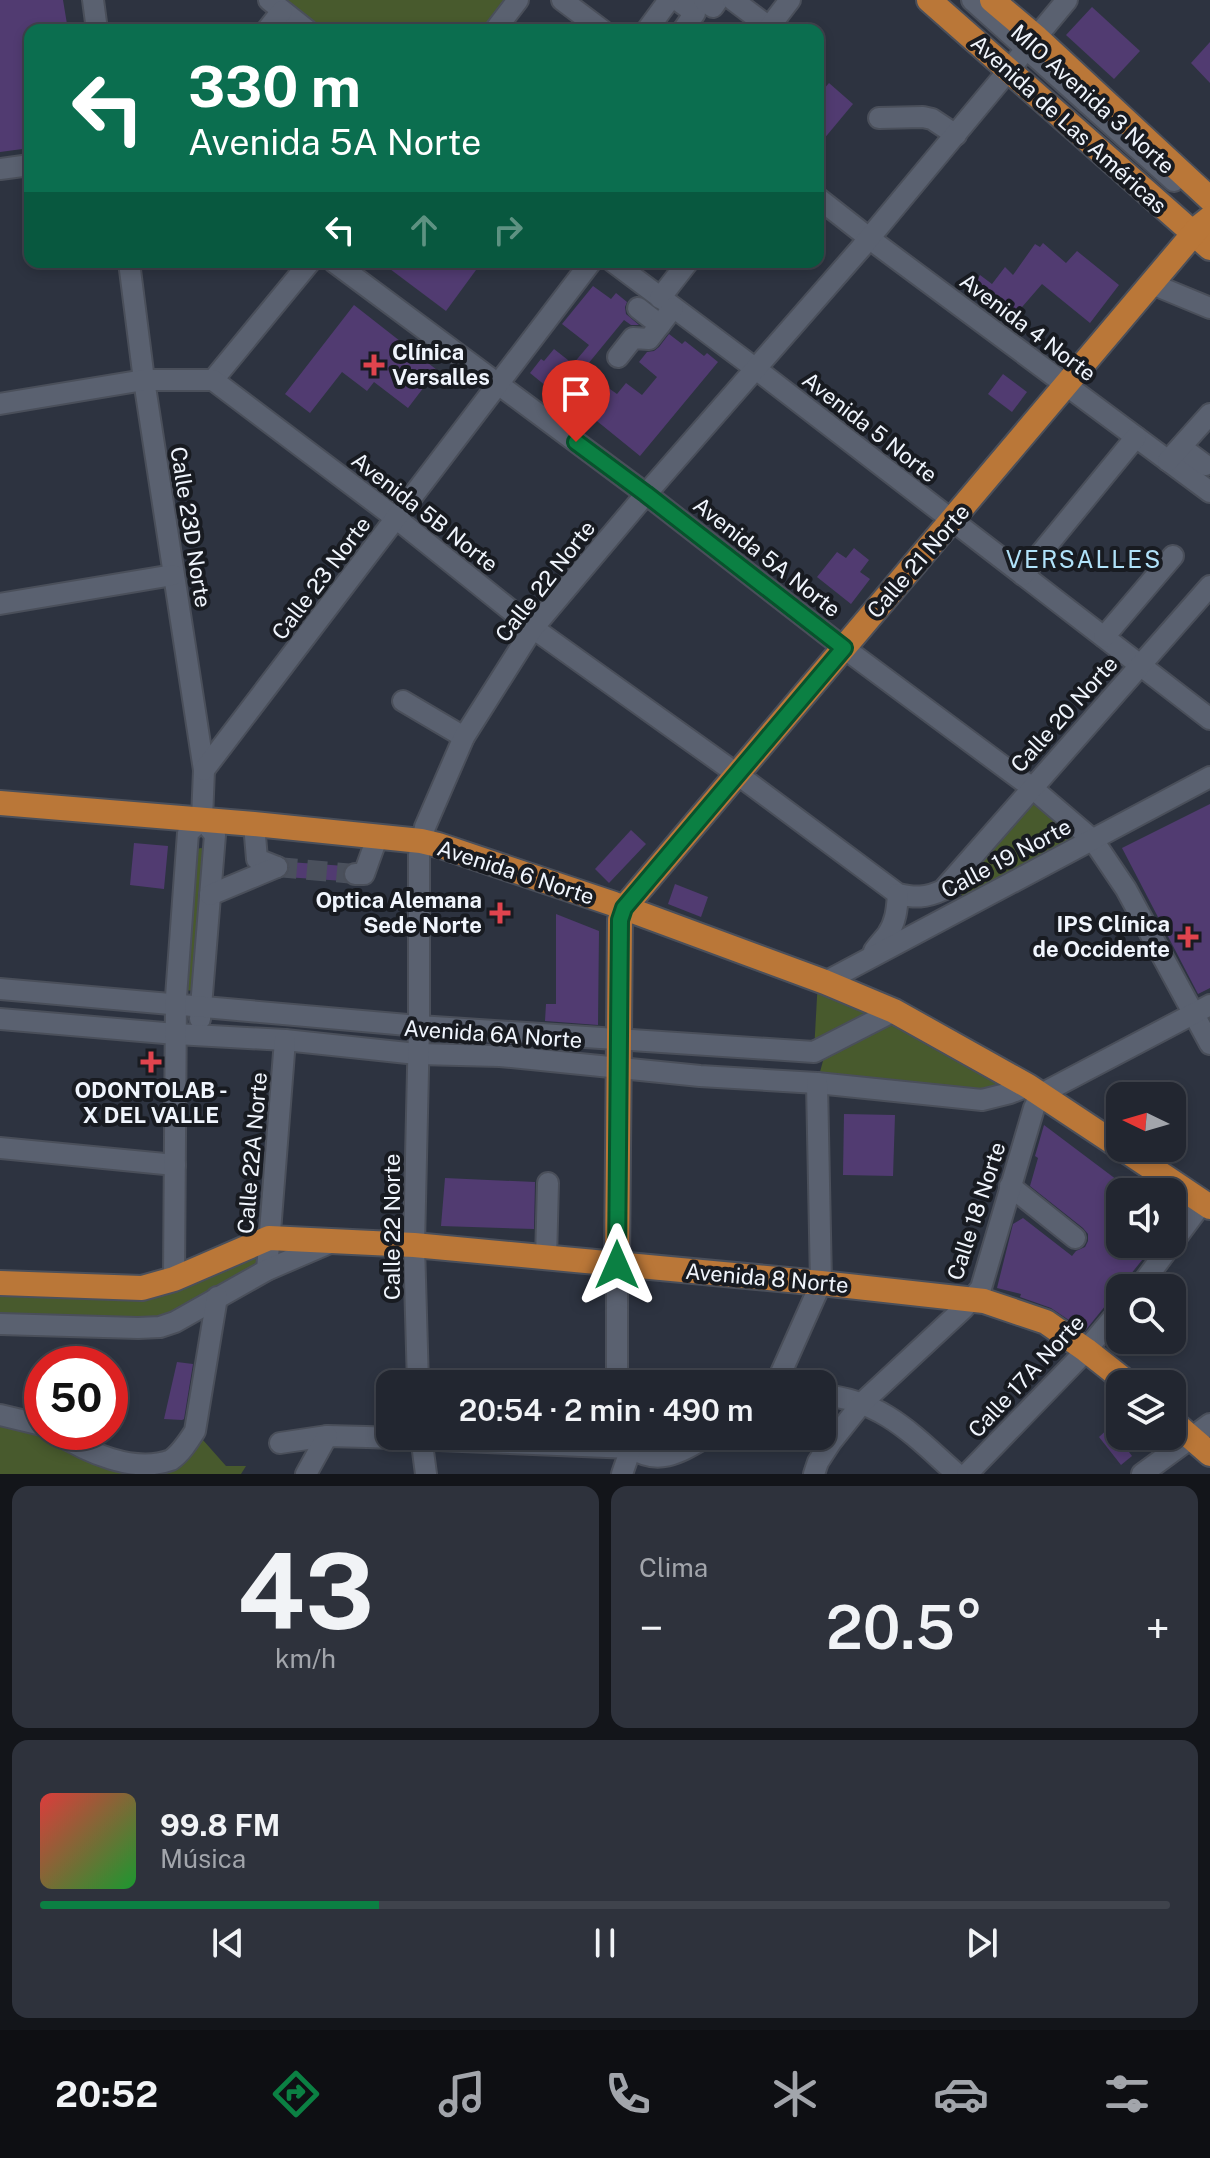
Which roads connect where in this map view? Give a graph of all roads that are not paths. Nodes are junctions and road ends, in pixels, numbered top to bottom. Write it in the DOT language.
graph roads {
  1 [pos="93,0"];
  2 [pos="518,0"];
  3 [pos="562,0"];
  4 [pos="669,0"];
  5 [pos="677,0"];
  6 [pos="704,0"];
  7 [pos="718,0"];
  8 [pos="733,0"];
  9 [pos="790,0"];
  10 [pos="929,0"];
  11 [pos="945,0"];
  12 [pos="972,0"];
  13 [pos="992,0"];
  14 [pos="1067,0"];
  15 [pos="275,5"];
  16 [pos="96,24"];
  17 [pos="299,24"];
  18 [pos="500,24"];
  19 [pos="594,24"];
  20 [pos="651,24"];
  21 [pos="687,24"];
  22 [pos="763,24"];
  23 [pos="771,24"];
  24 [pos="1023,55"];
  25 [pos="879,118"];
  26 [pos="956,135"];
  27 [pos="24,166"];
  28 [pos="0,169"];
  29 [pos="1210,199"];
  30 [pos="824,203"];
  31 [pos="1206,229"];
  32 [pos="869,238"];
  33 [pos="130,268"];
  34 [pos="305,268"];
  35 [pos="342,268"];
  36 [pos="586,268"];
  37 [pos="621,268"];
  38 [pos="680,268"];
  39 [pos="1152,284"];
  40 [pos="666,303"];
  41 [pos="638,308"];
  42 [pos="1210,308"];
  43 [pos="660,325"];
  44 [pos="618,357"];
  45 [pos="756,369"];
  46 [pos="144,380"];
  47 [pos="213,380"];
  48 [pos="498,385"];
  49 [pos="1066,386"];
  50 [pos="0,404"];
  51 [pos="1210,415"];
  52 [pos="1136,437"];
  53 [pos="1175,454"];
  54 [pos="1202,468"];
  55 [pos="1210,492"];
  56 [pos="646,494"];
  57 [pos="397,519"];
  58 [pos="953,521"];
  59 [pos="1173,556"];
  60 [pos="173,575"];
  61 [pos="1023,575"];
  62 [pos="1210,586"];
  63 [pos="0,604"];
  64 [pos="533,628"];
  65 [pos="1104,637"];
  66 [pos="844,648"];
  67 [pos="1140,664"];
  68 [pos="403,701"];
  69 [pos="1210,719"];
  70 [pos="464,737"];
  71 [pos="204,770"];
  72 [pos="737,774"];
  73 [pos="1210,777"];
  74 [pos="1031,787"];
  75 [pos="0,803"];
  76 [pos="202,810"];
  77 [pos="254,824"];
  78 [pos="377,838"];
  79 [pos="1093,840"];
  80 [pos="421,841"];
  81 [pos="355,874"];
  82 [pos="949,883"];
  83 [pos="898,894"];
  84 [pos="210,895"];
  85 [pos="984,896"];
  86 [pos="624,908"];
  87 [pos="869,958"];
  88 [pos="825,982"];
  89 [pos="0,989"];
  90 [pos="176,1005"];
  91 [pos="201,1007"];
  92 [pos="1202,1009"];
  93 [pos="894,1011"];
  94 [pos="0,1019"];
  95 [pos="419,1026"];
  96 [pos="176,1034"];
  97 [pos="199,1035"];
  98 [pos="285,1040"];
  99 [pos="619,1040"];
  100 [pos="1210,1044"];
  101 [pos="417,1054"];
  102 [pos="618,1068"];
  103 [pos="817,1083"];
  104 [pos="1035,1090"];
  105 [pos="1106,1137"];
  106 [pos="0,1148"];
  107 [pos="1144,1162"];
  108 [pos="175,1165"];
  109 [pos="548,1183"];
  110 [pos="1010,1186"];
  111 [pos="1207,1204"];
  112 [pos="269,1238"];
  113 [pos="1075,1238"];
  114 [pos="332,1242"];
  115 [pos="414,1245"];
  116 [pos="546,1259"];
  117 [pos="617,1265"];
  118 [pos="267,1270"];
  119 [pos="1150,1274"];
  120 [pos="174,1279"];
  121 [pos="0,1283"];
  122 [pos="821,1283"];
  123 [pos="217,1297"];
  124 [pos="973,1299"];
  125 [pos="0,1324"];
  126 [pos="1106,1326"];
  127 [pos="1086,1350"];
  128 [pos="418,1370"];
  129 [pos="617,1370"];
  130 [pos="782,1370"];
  131 [pos="1111,1370"];
  132 [pos="836,1397"];
  133 [pos="863,1402"];
  134 [pos="0,1415"];
  135 [pos="24,1421"];
  136 [pos="1201,1431"];
  137 [pos="327,1436"];
  138 [pos="376,1437"];
  139 [pos="280,1443"];
  140 [pos="84,1450"];
  141 [pos="423,1450"];
  142 [pos="626,1450"];
  143 [pos="639,1450"];
  144 [pos="681,1450"];
  145 [pos="1210,1454"];
  146 [pos="306,1474"];
  147 [pos="426,1474"];
  148 [pos="622,1474"];
  149 [pos="814,1474"];
  150 [pos="957,1474"];
  151 [pos="967,1474"];
  152 [pos="1142,1474"];
  1 -- 16 [label="street"];
  2 -- 18 [label="street"];
  3 -- 19 [label="street"];
  4 -- 20 [label="street"];
  5 -- 21 [label="street"];
  6 -- 7 [label="street"];
  8 -- 22 [label="street"];
  9 -- 23 [label="street"];
  10 -- 24 [label="main road, Avenida de Las Américas"];
  11 -- 24 [label="street, MIO Avenida 3 Norte"];
  12 -- 24 [label="street, MIO Avenida 3 Norte"];
  13 -- 24 [label="main road, Avenida de Las Américas"];
  14 -- 24 [label="street, Calle 22 Norte"];
  15 -- 17 [label="street"];
  24 -- 26 [label="street, Calle 22 Norte"];
  24 -- 29 [label="main road, Avenida de Las Américas"];
  24 -- 31 [label="main road, Avenida de Las Américas"];
  25 -- 26 [label="street"];
  26 -- 32 [label="street, Calle 22 Norte"];
  27 -- 28 [label="street"];
  30 -- 32 [label="street, Avenida 4 Norte"];
  31 -- 39 [label="main road, Calle 21 Norte"];
  32 -- 45 [label="street, Calle 22 Norte"];
  32 -- 49 [label="street, Avenida 4 Norte"];
  33 -- 46 [label="street, Calle 23D Norte"];
  34 -- 47 [label="street"];
  35 -- 48 [label="street, Avenida 5A Norte"];
  36 -- 48 [label="street, Calle 23 Norte"];
  37 -- 40 [label="street, Avenida 5 Norte"];
  38 -- 40 [label="street"];
  39 -- 42 [label="street"];
  39 -- 49 [label="main road, Calle 21 Norte"];
  40 -- 43 [label="street"];
  40 -- 45 [label="street, Avenida 5 Norte"];
  41 -- 43 [label="street"];
  43 -- 44 [label="street"];
  45 -- 56 [label="street, Calle 22 Norte"];
  45 -- 58 [label="street, Avenida 5 Norte"];
  46 -- 47 [label="street"];
  46 -- 50 [label="street"];
  46 -- 60 [label="street, Calle 23D Norte"];
  47 -- 57 [label="street, Avenida 5B Norte"];
  48 -- 56 [label="street, Avenida 5A Norte"];
  48 -- 57 [label="street, Calle 23 Norte"];
  49 -- 52 [label="street, Avenida 4 Norte"];
  49 -- 58 [label="main road, Calle 21 Norte"];
  51 -- 53 [label="street"];
  52 -- 53 [label="street, Avenida 4 Norte"];
  52 -- 61 [label="street"];
  53 -- 54 [label="street, Avenida 4 Norte"];
  54 -- 55 [label="street, Avenida 4 Norte"];
  56 -- 64 [label="street, Calle 22 Norte"];
  56 -- 66 [label="street, Avenida 5A Norte"];
  57 -- 64 [label="street, Avenida 5B Norte"];
  57 -- 71 [label="street, Calle 23 Norte"];
  58 -- 61 [label="street, Avenida 5 Norte"];
  58 -- 66 [label="main road, Calle 21 Norte"];
  59 -- 65 [label="street"];
  60 -- 63 [label="street"];
  60 -- 71 [label="street, Calle 23D Norte"];
  61 -- 65 [label="street, Avenida 5 Norte"];
  62 -- 67 [label="street, Calle 20 Norte"];
  64 -- 70 [label="street, Calle 22 Norte"];
  64 -- 72 [label="street, Avenida 5B Norte"];
  65 -- 67 [label="street, Avenida 5 Norte"];
  66 -- 72 [label="main road, Calle 21 Norte"];
  66 -- 74 [label="street, Avenida 5A Norte"];
  67 -- 69 [label="street, Avenida 5 Norte"];
  67 -- 74 [label="street, Calle 20 Norte"];
  68 -- 70 [label="street"];
  70 -- 80 [label="street, Calle 22 Norte"];
  71 -- 76 [label="street, Calle 23D Norte"];
  72 -- 83 [label="street, Avenida 5B Norte"];
  72 -- 86 [label="main road, Calle 21 Norte"];
  73 -- 79 [label="street, Calle 19 Norte"];
  74 -- 79 [label="street, Avenida 5A Norte"];
  74 -- 82 [label="street, Calle 20 Norte"];
  75 -- 76 [label="main road, Avenida 6 Norte"];
  76 -- 77 [label="main road, Avenida 6 Norte"];
  76 -- 84 [label="street"];
  76 -- 90 [label="street"];
  77 -- 78 [label="main road, Avenida 6 Norte"];
  77 -- 84 [label="street"];
  78 -- 80 [label="main road, Avenida 6 Norte"];
  78 -- 81 [label="street"];
  79 -- 85 [label="street, Calle 19 Norte"];
  79 -- 92 [label="street, Avenida 5A Norte"];
  80 -- 86 [label="main road, Avenida 6 Norte"];
  80 -- 95 [label="street, Calle 22 Norte"];
  82 -- 83 [label="street"];
  82 -- 85 [label="street"];
  83 -- 87 [label="street"];
  84 -- 91 [label="street"];
  85 -- 87 [label="street, Calle 19 Norte"];
  86 -- 88 [label="main road, Avenida 6 Norte"];
  86 -- 99 [label="main road"];
  87 -- 88 [label="street, Calle 19 Norte"];
  88 -- 93 [label="main road, Avenida 6 Norte"];
  89 -- 90 [label="street, Avenida 6A Norte"];
  90 -- 91 [label="street, Avenida 6A Norte"];
  90 -- 96 [label="street"];
  91 -- 95 [label="street, Avenida 6A Norte"];
  91 -- 97 [label="street"];
  92 -- 100 [label="street, Avenida 5A Norte"];
  92 -- 104 [label="street"];
  93 -- 99 [label="street, Avenida 6A Norte"];
  93 -- 104 [label="main road, Avenida 6 Norte"];
  94 -- 96 [label="street, Avenida 6A Norte"];
  95 -- 99 [label="street, Avenida 6A Norte"];
  95 -- 101 [label="street, Calle 22 Norte"];
  96 -- 97 [label="street, Avenida 6A Norte"];
  96 -- 108 [label="street"];
  97 -- 98 [label="street, Avenida 6A Norte"];
  98 -- 101 [label="street, Avenida 6A Norte"];
  98 -- 112 [label="street, Calle 22A Norte"];
  99 -- 102 [label="main road"];
  101 -- 102 [label="street, Avenida 6A Norte"];
  101 -- 115 [label="street, Calle 22 Norte"];
  102 -- 103 [label="street, Avenida 6A Norte"];
  102 -- 117 [label="main road"];
  103 -- 104 [label="street, Avenida 6A Norte"];
  103 -- 122 [label="street"];
  104 -- 105 [label="main road, Avenida 6 Norte"];
  104 -- 110 [label="street, Calle 18 Norte"];
  106 -- 108 [label="street"];
  107 -- 111 [label="main road, Avenida 6 Norte"];
  108 -- 120 [label="street"];
  109 -- 116 [label="street"];
  110 -- 113 [label="street"];
  110 -- 124 [label="street, Calle 18 Norte"];
  111 -- 119 [label="street"];
  112 -- 114 [label="main road, Avenida 8 Norte"];
  112 -- 118 [label="street, Calle 22A Norte"];
  112 -- 120 [label="main road, Avenida 8 Norte"];
  114 -- 115 [label="main road, Avenida 8 Norte"];
  114 -- 118 [label="street, Avenida 8 Norte"];
  115 -- 116 [label="main road, Avenida 8 Norte"];
  115 -- 128 [label="street, Calle 22 Norte"];
  116 -- 117 [label="main road, Avenida 8 Norte"];
  117 -- 122 [label="main road, Avenida 8 Norte"];
  117 -- 129 [label="street"];
  118 -- 123 [label="street, Avenida 8 Norte"];
  120 -- 121 [label="main road, Avenida 8 Norte"];
  122 -- 124 [label="main road, Avenida 8 Norte"];
  122 -- 130 [label="street"];
  123 -- 125 [label="street, Avenida 8 Norte"];
  123 -- 140 [label="street"];
  124 -- 127 [label="main road, Avenida 8 Norte"];
  124 -- 133 [label="street, Calle 18 Norte"];
  126 -- 127 [label="street, Calle 17A Norte"];
  127 -- 131 [label="main road, Avenida 8 Norte"];
  127 -- 151 [label="street, Calle 17A Norte"];
  132 -- 133 [label="street"];
  133 -- 149 [label="street, Calle 18 Norte"];
  133 -- 150 [label="street"];
  134 -- 135 [label="street"];
  136 -- 145 [label="main road"];
  136 -- 152 [label="street"];
  137 -- 138 [label="street"];
  137 -- 139 [label="street"];
  137 -- 146 [label="street"];
  141 -- 147 [label="street"];
  142 -- 148 [label="street"];
  143 -- 144 [label="street"];
}
